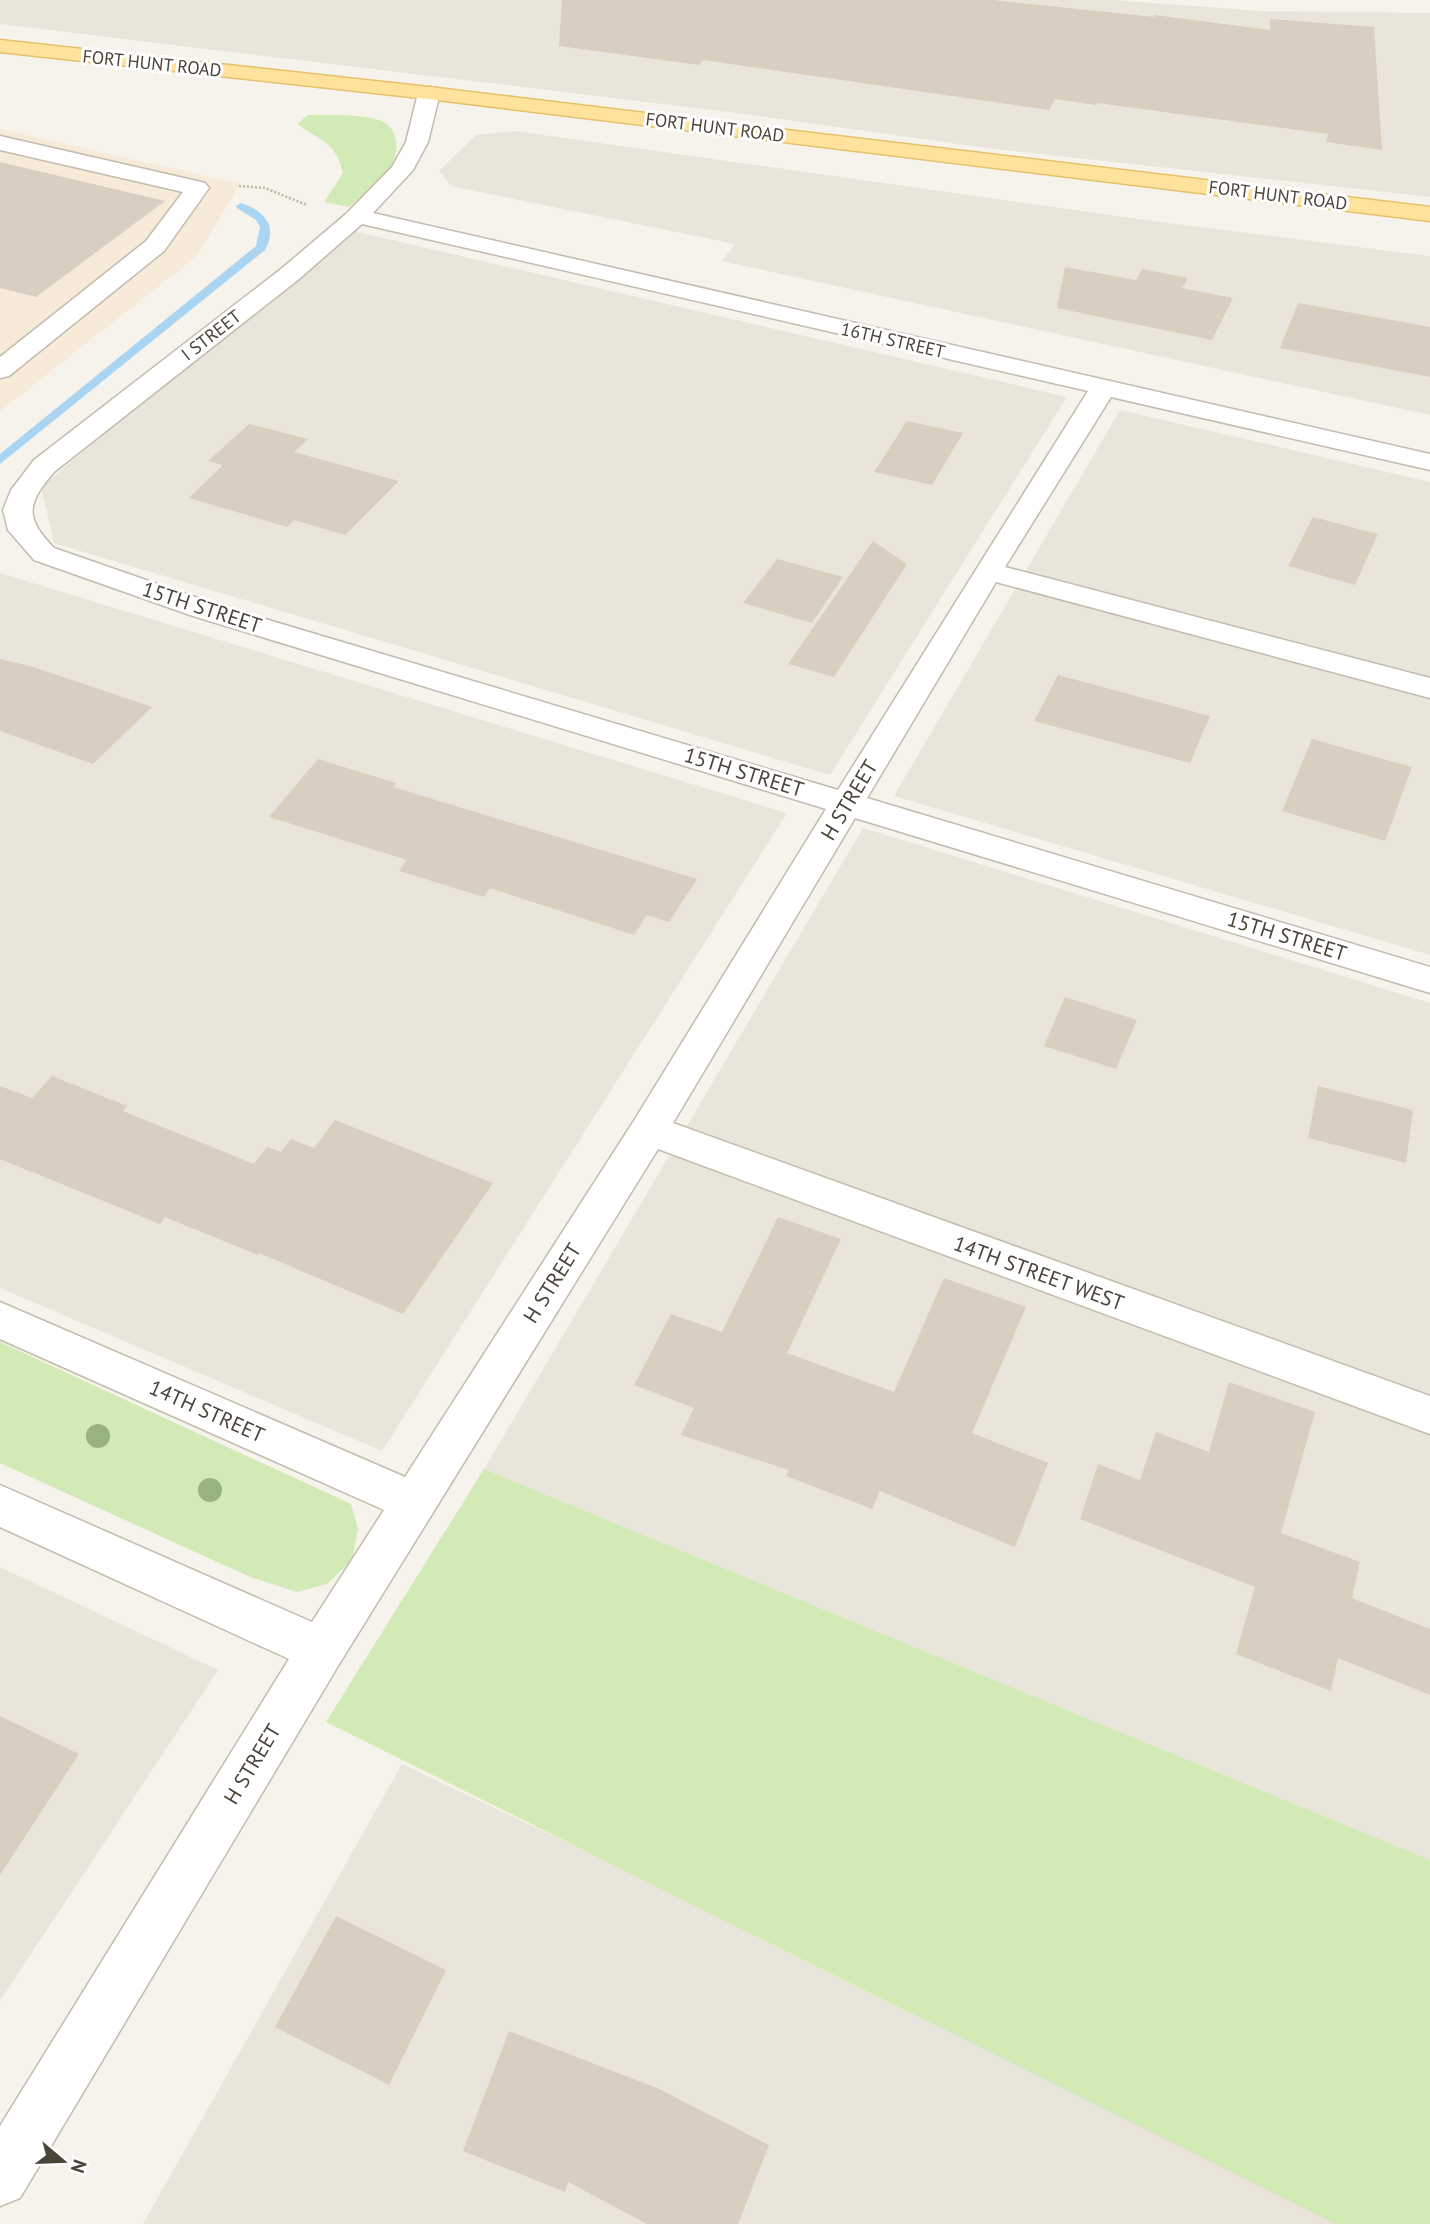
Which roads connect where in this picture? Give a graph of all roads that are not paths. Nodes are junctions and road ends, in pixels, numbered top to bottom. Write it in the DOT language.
graph roads {
  1 [pos="0,46"];
  2 [pos="429,93"];
  3 [pos="0,143"];
  4 [pos="1430,214"];
  5 [pos="356,217"];
  6 [pos="0,370"];
  7 [pos="1103,388"];
  8 [pos="1430,462"];
  9 [pos="60,559"];
  10 [pos="988,571"];
  11 [pos="1430,688"];
  12 [pos="847,803"];
  13 [pos="1430,980"];
  14 [pos="649,1130"];
  15 [pos="0,1320"];
  16 [pos="1430,1415"];
  17 [pos="414,1502"];
  18 [pos="0,1506"];
  19 [pos="321,1650"];
  20 [pos="0,2178"];
  1 -- 2 [label="main road, FORT HUNT ROAD"];
  2 -- 4 [label="main road, FORT HUNT ROAD"];
  2 -- 5 [label="street, I STREET"];
  3 -- 6 [label="street"];
  5 -- 7 [label="street, 16TH STREET"];
  5 -- 9 [label="street, I STREET"];
  7 -- 8 [label="street, 16TH STREET"];
  7 -- 10 [label="street, H STREET"];
  9 -- 12 [label="street, 15TH STREET"];
  10 -- 11 [label="street"];
  10 -- 12 [label="street, H STREET"];
  12 -- 13 [label="street, 15TH STREET"];
  12 -- 14 [label="street, H STREET"];
  14 -- 16 [label="street, 14TH STREET WEST"];
  14 -- 17 [label="street, H STREET"];
  15 -- 17 [label="street, 14TH STREET"];
  17 -- 19 [label="street, H STREET"];
  18 -- 19 [label="street"];
  19 -- 20 [label="street, H STREET"];
}
